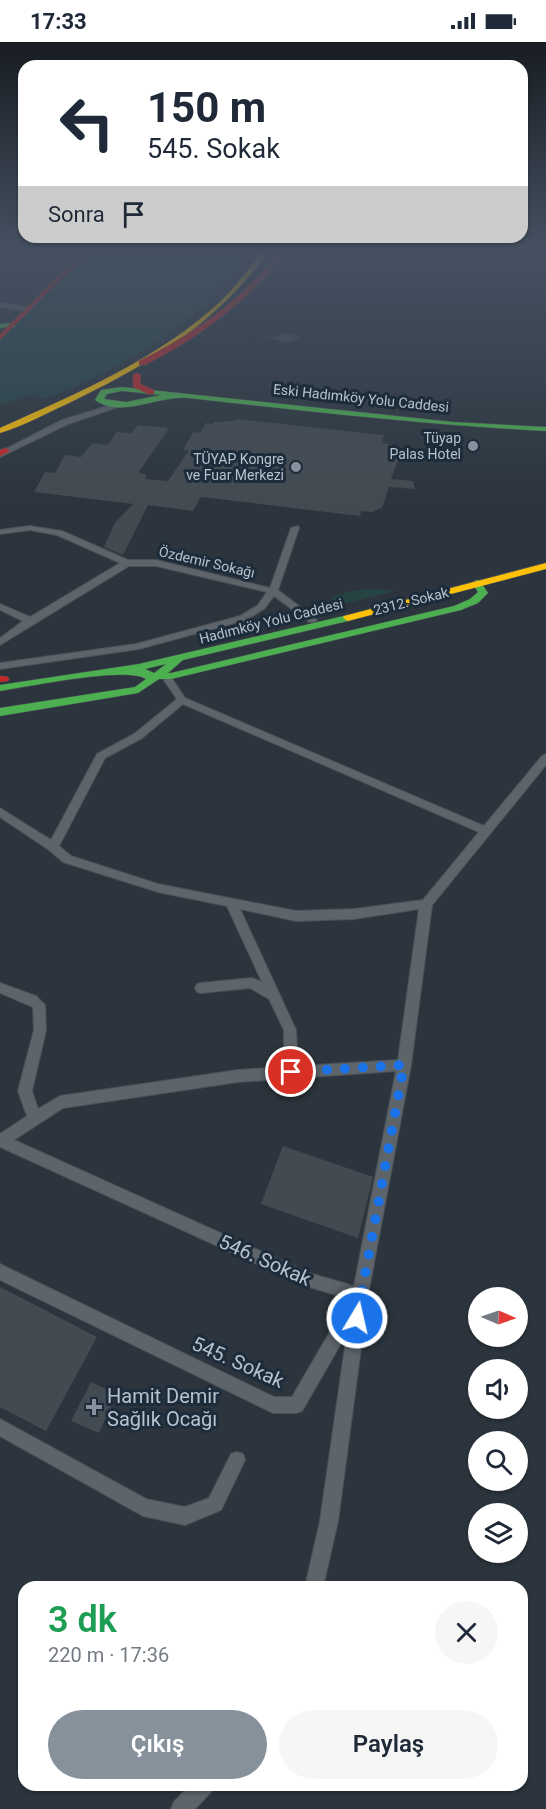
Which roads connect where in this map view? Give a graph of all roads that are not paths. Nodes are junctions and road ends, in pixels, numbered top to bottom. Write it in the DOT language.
graph roads {
  1 [pos="173,333"];
  2 [pos="186,333"];
  3 [pos="194,333"];
  4 [pos="168,351"];
  5 [pos="134,372"];
  6 [pos="151,392"];
  7 [pos="131,394"];
  8 [pos="173,396"];
  9 [pos="99,397"];
  10 [pos="117,406"];
  11 [pos="0,420"];
  12 [pos="546,429"];
  13 [pos="0,431"];
  14 [pos="32,436"];
  15 [pos="2,452"];
  16 [pos="294,528"];
  17 [pos="0,532"];
  18 [pos="546,560"];
  19 [pos="127,563"];
  20 [pos="546,566"];
  21 [pos="477,583"];
  22 [pos="273,591"];
  23 [pos="0,607"];
  24 [pos="312,620"];
  25 [pos="30,621"];
  26 [pos="0,642"];
  27 [pos="178,660"];
  28 [pos="116,672"];
  29 [pos="157,676"];
  30 [pos="1,678"];
  31 [pos="182,700"];
  32 [pos="0,704"];
  33 [pos="0,712"];
  34 [pos="546,758"];
  35 [pos="0,812"];
  36 [pos="486,831"];
  37 [pos="53,847"];
  38 [pos="231,903"];
  39 [pos="426,904"];
  40 [pos="0,988"];
  41 [pos="201,988"];
  42 [pos="275,996"];
  43 [pos="404,1065"];
  44 [pos="291,1072"];
  45 [pos="35,1119"];
  46 [pos="1,1142"];
  47 [pos="0,1272"];
  48 [pos="360,1295"];
  49 [pos="0,1427"];
  50 [pos="237,1460"];
  51 [pos="315,1581"];
  52 [pos="198,1791"];
  53 [pos="181,1809"];
  1 -- 11 [label="main road"];
  2 -- 4 [label="main road"];
  2 -- 5 [label="main road"];
  3 -- 4 [label="main road"];
  4 -- 5 [label="main road"];
  5 -- 6 [label="main road"];
  5 -- 7 [label="main road"];
  5 -- 13 [label="main road"];
  6 -- 7 [label="main road, Eski Hadımköy Yolu Caddesi"];
  6 -- 8 [label="main road, Eski Hadımköy Yolu Caddesi"];
  7 -- 8 [label="main road, Eski Hadımköy Yolu Caddesi"];
  7 -- 9 [label="main road, Eski Hadımköy Yolu Caddesi"];
  7 -- 10 [label="main road, Eski Hadımköy Yolu Caddesi"];
  8 -- 12 [label="main road, Eski Hadımköy Yolu Caddesi"];
  9 -- 10 [label="main road"];
  9 -- 14 [label="street, Eski Hadımköy Yolu Caddesi"];
  10 -- 14 [label="street, Eski Hadımköy Yolu Caddesi"];
  14 -- 15 [label="street, Eski Hadımköy Yolu Caddesi"];
  16 -- 22 [label="street"];
  17 -- 19 [label="street"];
  18 -- 24 [label="main road, Hadımköy Yolu Caddesi"];
  19 -- 22 [label="street, Özdemir Sokağı"];
  19 -- 25 [label="street"];
  20 -- 21 [label="main road, Hadımköy Yolu Caddesi"];
  21 -- 27 [label="main road, Hadımköy Yolu Caddesi"];
  21 -- 29 [label="main road, 2312. Sokak"];
  22 -- 24 [label="street, Özdemir Sokağı"];
  22 -- 30 [label="street"];
  23 -- 25 [label="street"];
  24 -- 30 [label="main road, Hadımköy Yolu Caddesi"];
  25 -- 26 [label="street"];
  27 -- 28 [label="main road, Hadımköy Yolu Caddesi"];
  27 -- 29 [label="main road, 2312. Sokak"];
  28 -- 29 [label="main road, 2312. Sokak"];
  28 -- 30 [label="main road, Hadımköy Yolu Caddesi"];
  29 -- 31 [label="street"];
  29 -- 32 [label="main road, 2312. Sokak"];
  29 -- 33 [label="main road, 2312. Sokak"];
  31 -- 36 [label="street"];
  31 -- 37 [label="street"];
  34 -- 36 [label="street"];
  35 -- 37 [label="street"];
  36 -- 39 [label="street"];
  37 -- 38 [label="street"];
  38 -- 39 [label="street"];
  38 -- 42 [label="street"];
  39 -- 43 [label="street, 545. Sokak"];
  40 -- 45 [label="street"];
  41 -- 42 [label="street"];
  42 -- 44 [label="street"];
  43 -- 44 [label="street"];
  43 -- 48 [label="street, 545. Sokak"];
  44 -- 45 [label="street"];
  45 -- 46 [label="street"];
  46 -- 48 [label="street, 546. Sokak"];
  47 -- 48 [label="street, 545. Sokak"];
  48 -- 51 [label="street"];
  49 -- 50 [label="street"];
  52 -- 53 [label="street"];
}
